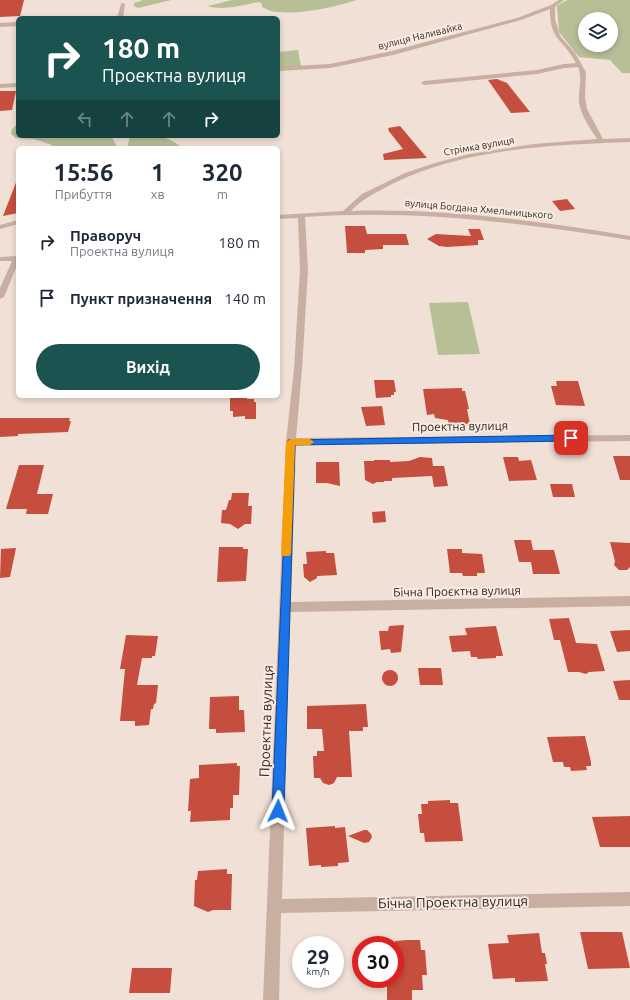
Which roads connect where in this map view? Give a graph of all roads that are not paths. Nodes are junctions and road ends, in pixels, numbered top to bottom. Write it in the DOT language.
graph roads {
  1 [pos="562,0"];
  2 [pos="123,4"];
  3 [pos="553,6"];
  4 [pos="120,16"];
  5 [pos="16,24"];
  6 [pos="0,25"];
  7 [pos="579,65"];
  8 [pos="280,69"];
  9 [pos="424,82"];
  10 [pos="16,85"];
  11 [pos="0,86"];
  12 [pos="630,140"];
  13 [pos="601,141"];
  14 [pos="345,213"];
  15 [pos="301,215"];
  16 [pos="280,217"];
  17 [pos="16,223"];
  18 [pos="0,227"];
  19 [pos="630,238"];
  20 [pos="0,259"];
  21 [pos="16,259"];
  22 [pos="16,261"];
  23 [pos="0,297"];
  24 [pos="630,438"];
  25 [pos="291,442"];
  26 [pos="630,601"];
  27 [pos="284,607"];
  28 [pos="630,898"];
  29 [pos="275,906"];
  30 [pos="271,1000"];
  1 -- 3 [label="street, вулиця Наливайка"];
  2 -- 4 [label="street"];
  3 -- 7 [label="street"];
  3 -- 8 [label="street, вулиця Наливайка"];
  5 -- 6 [label="street"];
  7 -- 9 [label="street"];
  7 -- 13 [label="street"];
  10 -- 11 [label="street"];
  12 -- 13 [label="street, Стрімка вулиця"];
  13 -- 14 [label="street, Стрімка вулиця"];
  14 -- 15 [label="street, вулиця Богдана Хмельницького"];
  14 -- 19 [label="street, вулиця Богдана Хмельницького"];
  15 -- 16 [label="street, вулиця Богдана Хмельницького"];
  15 -- 25 [label="street, Проектна вулиця"];
  17 -- 18 [label="street"];
  20 -- 21 [label="street"];
  22 -- 23 [label="street"];
  24 -- 25 [label="street, Проектна вулиця"];
  25 -- 27 [label="street, Проектна вулиця"];
  26 -- 27 [label="street, Бічна Проєктна вулиця"];
  27 -- 29 [label="street, Проектна вулиця"];
  28 -- 29 [label="street, Бічна Проектна вулиця"];
  29 -- 30 [label="street, Проектна вулиця"];
}
